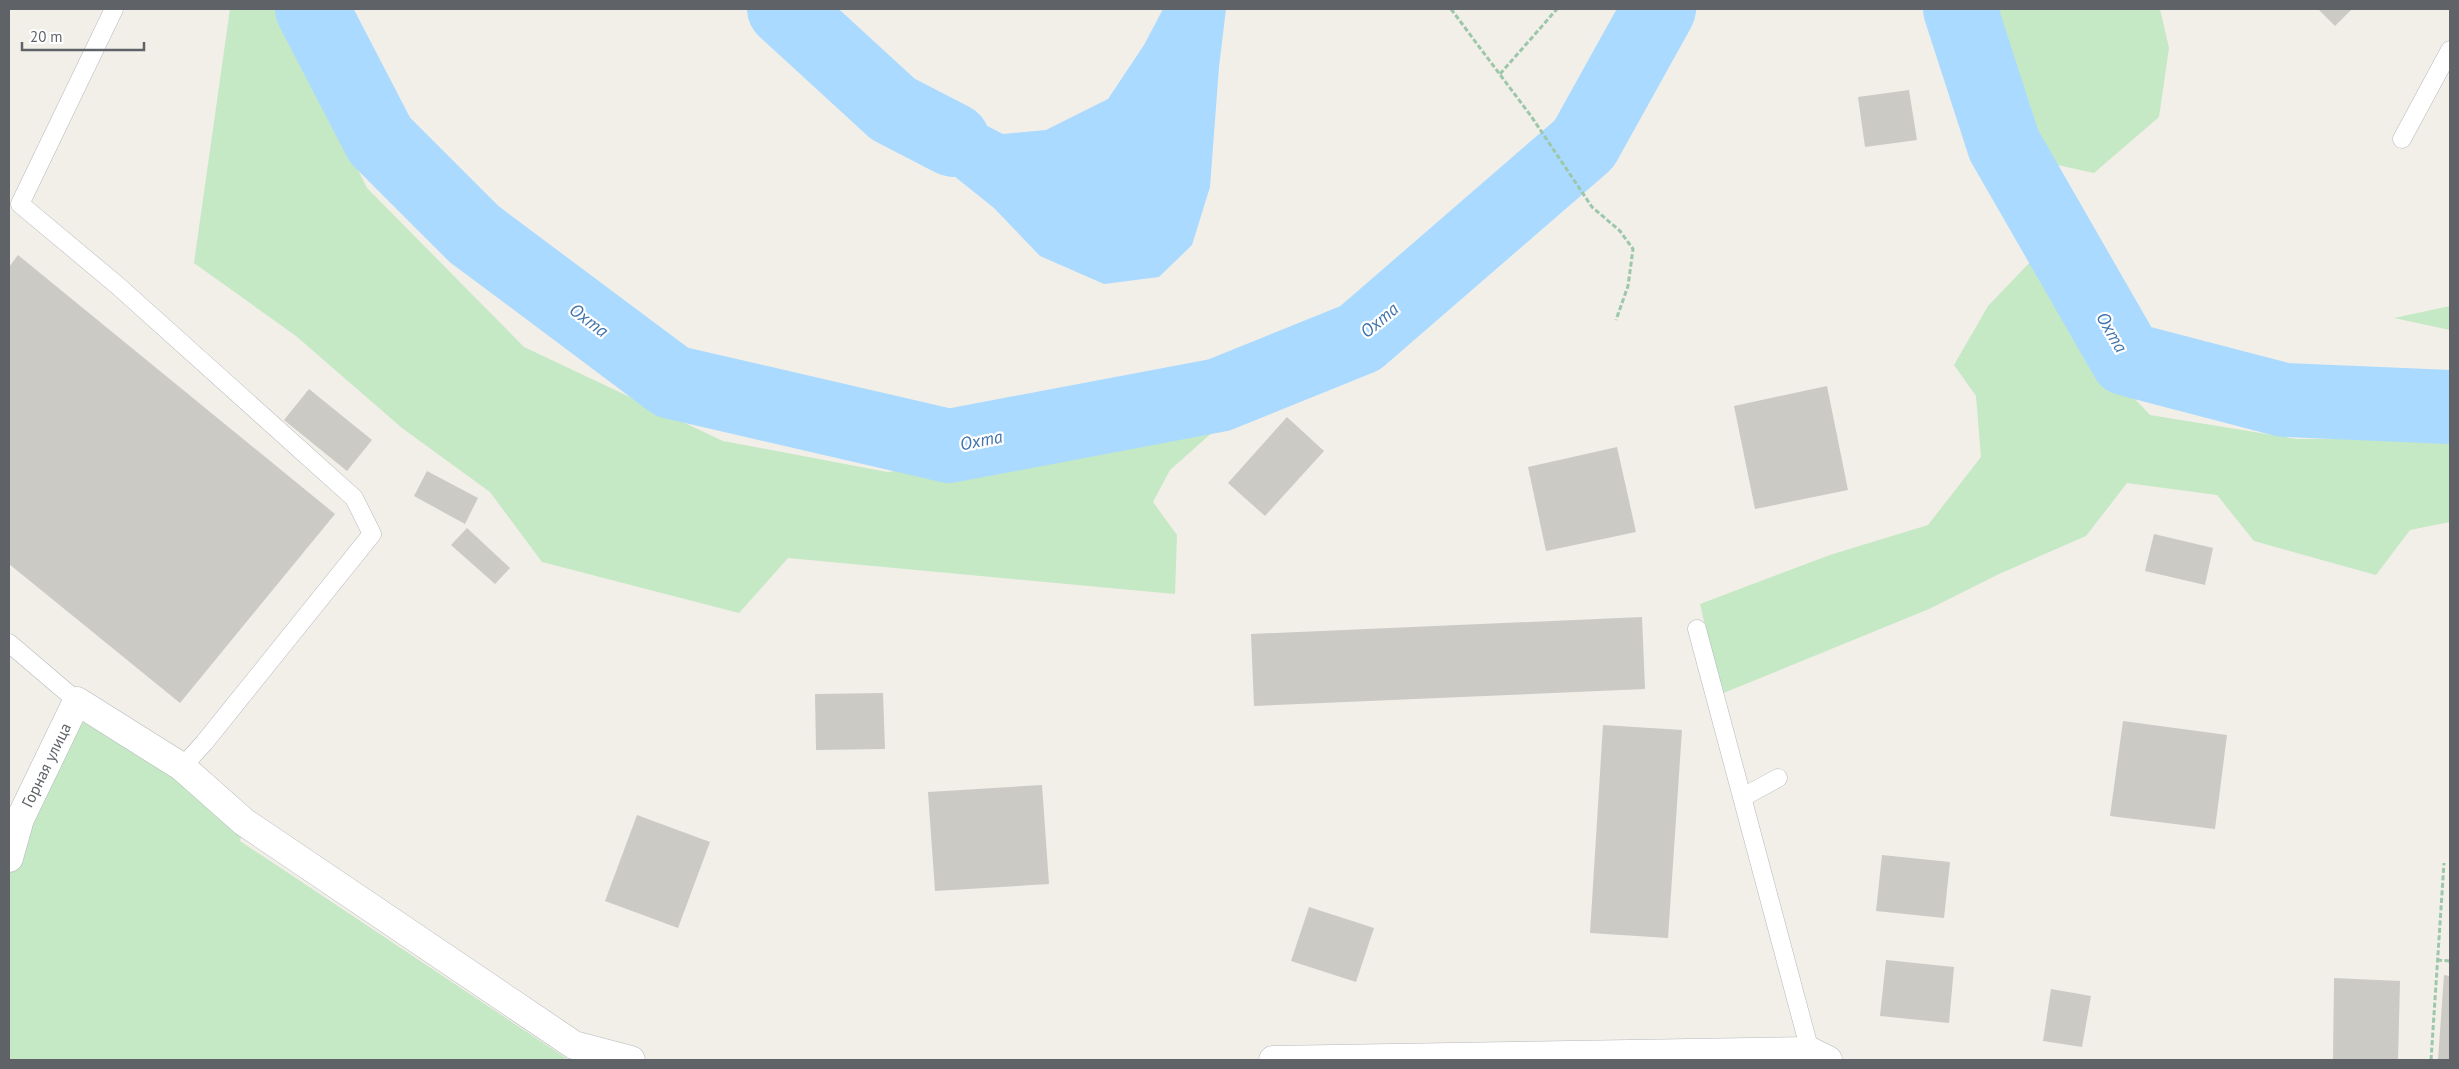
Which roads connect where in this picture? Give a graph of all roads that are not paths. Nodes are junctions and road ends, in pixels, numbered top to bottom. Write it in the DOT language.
graph roads {
  1 [pos="114,9"];
  2 [pos="2450,50"];
  3 [pos="2402,139"];
  4 [pos="1697,630"];
  5 [pos="9,643"];
  6 [pos="77,701"];
  7 [pos="182,767"];
  8 [pos="1778,778"];
  9 [pos="1744,797"];
  10 [pos="9,858"];
  11 [pos="1819,1056"];
  12 [pos="631,1060"];
  13 [pos="1273,1060"];
  1 -- 7 [label="lane"];
  2 -- 3 [label="lane"];
  4 -- 9 [label="lane"];
  5 -- 6 [label="lane"];
  6 -- 7 [label="street"];
  6 -- 10 [label="street, Горная улица"];
  7 -- 12 [label="street"];
  8 -- 9 [label="lane"];
  9 -- 11 [label="lane"];
  11 -- 13 [label="street"];
}
